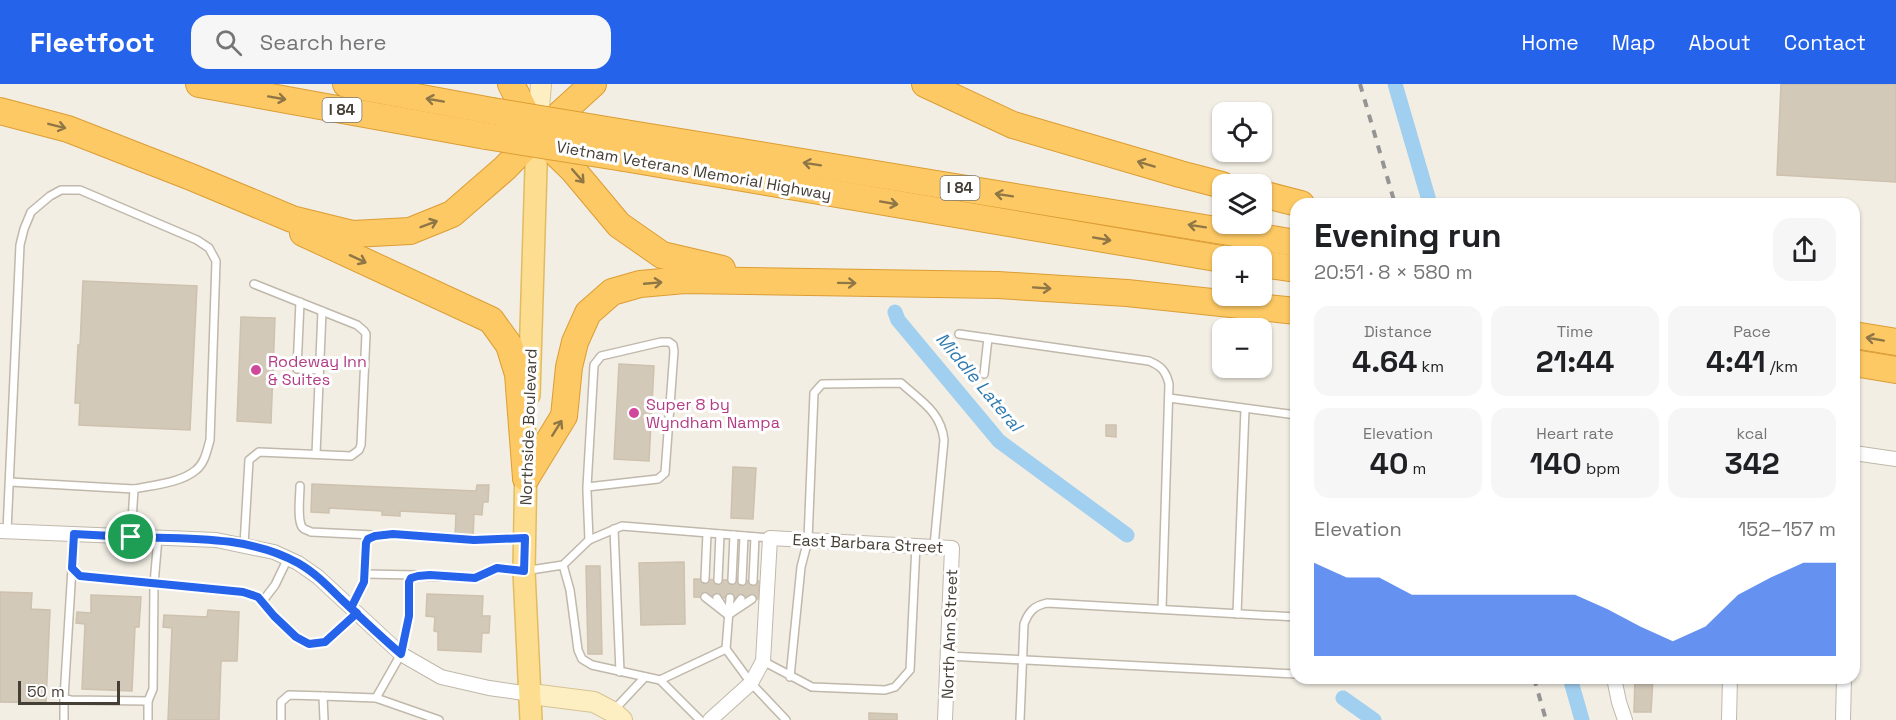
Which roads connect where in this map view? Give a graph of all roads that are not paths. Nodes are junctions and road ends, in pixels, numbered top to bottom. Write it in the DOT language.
graph roads {
  1 [pos="199,84"];
  2 [pos="346,84"];
  3 [pos="512,84"];
  4 [pos="541,84"];
  5 [pos="593,84"];
  6 [pos="925,84"];
  7 [pos="0,111"];
  8 [pos="537,135"];
  9 [pos="624,146"];
  10 [pos="1212,182"];
  11 [pos="232,194"];
  12 [pos="1272,197"];
  13 [pos="1290,201"];
  14 [pos="1290,242"];
  15 [pos="1212,257"];
  16 [pos="1272,265"];
  17 [pos="1290,268"];
  18 [pos="802,282"];
  19 [pos="254,284"];
  20 [pos="300,302"];
  21 [pos="1290,310"];
  22 [pos="322,311"];
  23 [pos="959,334"];
  24 [pos="1860,336"];
  25 [pos="988,339"];
  26 [pos="1896,342"];
  27 [pos="1860,364"];
  28 [pos="319,370"];
  29 [pos="1896,371"];
  30 [pos="984,374"];
  31 [pos="1860,376"];
  32 [pos="1169,398"];
  33 [pos="1245,409"];
  34 [pos="1290,414"];
  35 [pos="316,454"];
  36 [pos="1860,454"];
  37 [pos="1896,459"];
  38 [pos="526,478"];
  39 [pos="10,482"];
  40 [pos="300,486"];
  41 [pos="587,487"];
  42 [pos="134,489"];
  43 [pos="614,529"];
  44 [pos="4,531"];
  45 [pos="707,533"];
  46 [pos="74,534"];
  47 [pos="720,534"];
  48 [pos="734,535"];
  49 [pos="375,536"];
  50 [pos="744,536"];
  51 [pos="131,537"];
  52 [pos="755,537"];
  53 [pos="158,538"];
  54 [pos="525,538"];
  55 [pos="770,538"];
  56 [pos="589,540"];
  57 [pos="808,540"];
  58 [pos="244,545"];
  59 [pos="915,545"];
  60 [pos="934,546"];
  61 [pos="952,548"];
  62 [pos="288,558"];
  63 [pos="563,565"];
  64 [pos="72,568"];
  65 [pos="524,571"];
  66 [pos="365,574"];
  67 [pos="418,576"];
  68 [pos="705,579"];
  69 [pos="718,580"];
  70 [pos="732,580"];
  71 [pos="742,581"];
  72 [pos="753,581"];
  73 [pos="154,584"];
  74 [pos="705,597"];
  75 [pos="717,598"];
  76 [pos="730,598"];
  77 [pos="741,599"];
  78 [pos="752,599"];
  79 [pos="262,602"];
  80 [pos="1162,609"];
  81 [pos="354,610"];
  82 [pos="1237,614"];
  83 [pos="729,615"];
  84 [pos="1290,617"];
  85 [pos="726,649"];
  86 [pos="401,654"];
  87 [pos="948,656"];
  88 [pos="1023,660"];
  89 [pos="763,661"];
  90 [pos="620,672"];
  91 [pos="1290,674"];
  92 [pos="645,677"];
  93 [pos="790,677"];
  94 [pos="660,680"];
  95 [pos="751,683"];
  96 [pos="1615,684"];
  97 [pos="1730,684"];
  98 [pos="1844,684"];
  99 [pos="531,693"];
  100 [pos="323,696"];
  101 [pos="64,698"];
  102 [pos="376,698"];
  103 [pos="148,701"];
  104 [pos="617,716"];
  105 [pos="420,717"];
  106 [pos="1625,719"];
  107 [pos="64,720"];
  108 [pos="148,720"];
  109 [pos="281,720"];
  110 [pos="324,720"];
  111 [pos="439,720"];
  112 [pos="531,720"];
  113 [pos="700,720"];
  114 [pos="710,720"];
  115 [pos="786,720"];
  116 [pos="945,720"];
  117 [pos="1020,720"];
  118 [pos="1729,720"];
  119 [pos="1843,720"];
  1 -- 9 [label="highway, Vietnam Veterans Memorial Highway / I 84, one-way, bridge"];
  9 -- 2 [label="highway, Vietnam Veterans Memorial Highway / I 84, one-way, bridge"];
  3 -- 8 [label="highway"];
  4 -- 8 [label="street"];
  5 -- 8 [label="highway"];
  10 -- 6 [label="highway, one-way"];
  7 -- 11 [label="highway, one-way"];
  11 -- 8 [label="highway, one-way"];
  8 -- 18 [label="highway, one-way"];
  8 -- 38 [label="main road, Northside Boulevard"];
  14 -- 9 [label="highway, Vietnam Veterans Memorial Highway / I 84, one-way"];
  9 -- 15 [label="highway, Vietnam Veterans Memorial Highway / I 84, one-way"];
  11 -- 38 [label="highway, one-way"];
  12 -- 13 [label="highway"];
  16 -- 17 [label="highway"];
  18 -- 21 [label="highway, one-way"];
  38 -- 18 [label="highway, one-way"];
  19 -- 20 [label="lane"];
  20 -- 22 [label="lane"];
  20 -- 28 [label="lane"];
  22 -- 28 [label="lane"];
  22 -- 35 [label="lane"];
  23 -- 25 [label="lane"];
  26 -- 24 [label="highway, one-way"];
  25 -- 30 [label="lane"];
  25 -- 32 [label="lane"];
  27 -- 29 [label="highway"];
  28 -- 35 [label="lane"];
  29 -- 31 [label="highway"];
  32 -- 33 [label="lane"];
  32 -- 80 [label="lane"];
  33 -- 34 [label="lane"];
  33 -- 82 [label="lane"];
  35 -- 58 [label="lane"];
  36 -- 37 [label="street"];
  38 -- 54 [label="main road, Northside Boulevard"];
  39 -- 42 [label="lane"];
  39 -- 42 [label="lane"];
  39 -- 44 [label="lane"];
  40 -- 49 [label="lane"];
  41 -- 41 [label="lane"];
  41 -- 56 [label="lane"];
  42 -- 51 [label="lane"];
  43 -- 45 [label="lane"];
  43 -- 56 [label="lane"];
  43 -- 90 [label="lane"];
  44 -- 46 [label="street"];
  45 -- 47 [label="lane"];
  45 -- 68 [label="lane"];
  46 -- 51 [label="street"];
  46 -- 64 [label="lane"];
  47 -- 48 [label="lane"];
  47 -- 69 [label="lane"];
  48 -- 50 [label="lane"];
  48 -- 70 [label="lane"];
  49 -- 54 [label="lane"];
  49 -- 66 [label="lane"];
  50 -- 52 [label="lane"];
  50 -- 71 [label="lane"];
  51 -- 53 [label="street"];
  52 -- 55 [label="lane"];
  52 -- 72 [label="lane"];
  53 -- 58 [label="street"];
  53 -- 73 [label="lane"];
  54 -- 65 [label="main road, Northside Boulevard"];
  55 -- 57 [label="street, East Barbara Street"];
  55 -- 89 [label="street, East Barbara Street"];
  56 -- 63 [label="lane"];
  57 -- 59 [label="street, East Barbara Street"];
  57 -- 60 [label="lane"];
  57 -- 93 [label="lane"];
  58 -- 62 [label="street"];
  59 -- 60 [label="street, East Barbara Street"];
  59 -- 93 [label="lane"];
  60 -- 61 [label="street, East Barbara Street"];
  61 -- 87 [label="street, North Ann Street"];
  62 -- 79 [label="lane"];
  62 -- 81 [label="street"];
  63 -- 65 [label="lane"];
  63 -- 90 [label="lane"];
  64 -- 73 [label="lane"];
  64 -- 101 [label="lane"];
  65 -- 67 [label="lane"];
  65 -- 99 [label="main road, Northside Boulevard"];
  66 -- 67 [label="lane"];
  66 -- 81 [label="lane"];
  67 -- 86 [label="lane"];
  73 -- 79 [label="lane"];
  73 -- 103 [label="lane"];
  74 -- 83 [label="lane"];
  75 -- 83 [label="lane"];
  76 -- 83 [label="lane"];
  77 -- 83 [label="lane"];
  78 -- 83 [label="lane"];
  79 -- 81 [label="lane"];
  80 -- 82 [label="lane"];
  80 -- 88 [label="lane"];
  81 -- 86 [label="street"];
  82 -- 84 [label="lane"];
  83 -- 85 [label="lane"];
  85 -- 94 [label="lane"];
  85 -- 95 [label="lane"];
  86 -- 99 [label="street"];
  86 -- 102 [label="lane"];
  87 -- 88 [label="lane"];
  87 -- 116 [label="street, North Ann Street"];
  88 -- 91 [label="lane"];
  88 -- 117 [label="lane"];
  89 -- 93 [label="lane"];
  89 -- 95 [label="street, East Barbara Street"];
  90 -- 92 [label="lane"];
  92 -- 94 [label="lane"];
  92 -- 104 [label="lane"];
  94 -- 113 [label="lane"];
  95 -- 114 [label="street, East Barbara Street"];
  95 -- 115 [label="lane"];
  96 -- 106 [label="street"];
  97 -- 118 [label="street"];
  98 -- 119 [label="street"];
  99 -- 104 [label="street"];
  99 -- 112 [label="main road, Northside Boulevard"];
  100 -- 102 [label="lane"];
  100 -- 109 [label="lane"];
  100 -- 110 [label="lane"];
  101 -- 103 [label="lane"];
  101 -- 107 [label="lane"];
  102 -- 105 [label="lane"];
  103 -- 108 [label="lane"];
  105 -- 111 [label="lane"];
}
